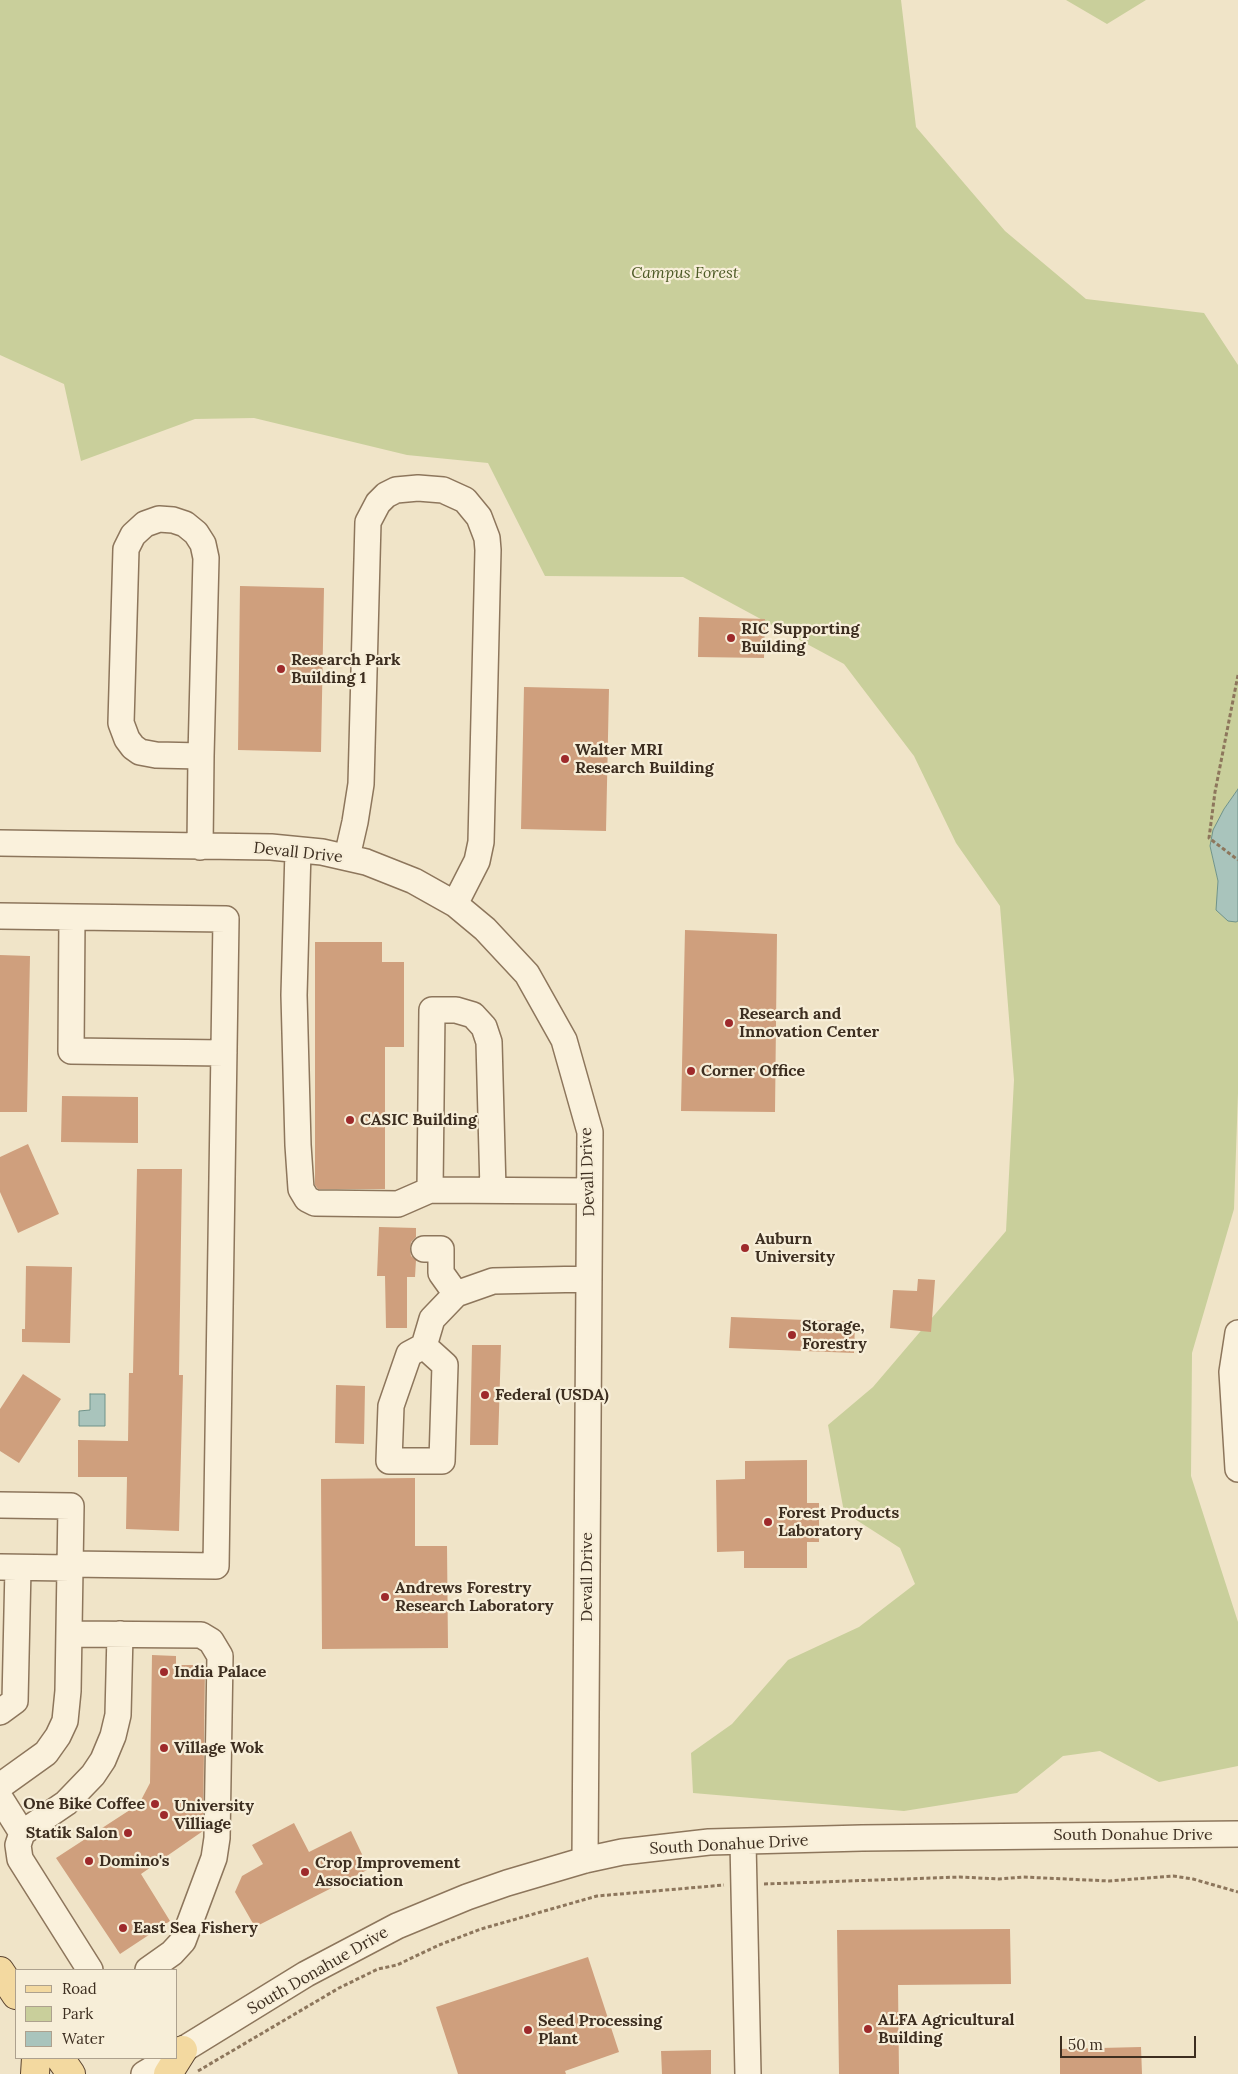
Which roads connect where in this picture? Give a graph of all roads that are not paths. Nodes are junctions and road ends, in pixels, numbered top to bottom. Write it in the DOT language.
graph roads {
  1 [pos="201,756"];
  2 [pos="0,843"];
  3 [pos="200,847"];
  4 [pos="298,850"];
  5 [pos="347,857"];
  6 [pos="455,904"];
  7 [pos="0,916"];
  8 [pos="72,917"];
  9 [pos="224,1053"];
  10 [pos="430,1190"];
  11 [pos="493,1190"];
  12 [pos="590,1191"];
  13 [pos="424,1249"];
  14 [pos="589,1279"];
  15 [pos="456,1294"];
  16 [pos="1238,1332"];
  17 [pos="424,1346"];
  18 [pos="1238,1470"];
  19 [pos="0,1505"];
  20 [pos="70,1566"];
  21 [pos="9,1568"];
  22 [pos="69,1634"];
  23 [pos="120,1634"];
  24 [pos="0,1712"];
  25 [pos="0,1786"];
  26 [pos="0,1798"];
  27 [pos="22,1832"];
  28 [pos="1238,1834"];
  29 [pos="743,1842"];
  30 [pos="585,1860"];
  31 [pos="89,1969"];
  32 [pos="149,1969"];
  33 [pos="0,1972"];
  34 [pos="15,1994"];
  35 [pos="178,2052"];
  36 [pos="36,2059"];
  37 [pos="61,2059"];
  38 [pos="168,2059"];
  39 [pos="174,2059"];
  40 [pos="35,2074"];
  41 [pos="71,2074"];
  42 [pos="144,2074"];
  43 [pos="168,2074"];
  44 [pos="748,2074"];
  1 -- 1 [label="street"];
  1 -- 3 [label="street"];
  2 -- 3 [label="street, Devall Drive"];
  3 -- 4 [label="street, Devall Drive"];
  4 -- 5 [label="street, Devall Drive"];
  4 -- 10 [label="street"];
  5 -- 6 [label="street, Devall Drive"];
  5 -- 6 [label="street"];
  6 -- 12 [label="street, Devall Drive"];
  7 -- 8 [label="street"];
  8 -- 9 [label="street"];
  8 -- 9 [label="street"];
  9 -- 20 [label="street"];
  10 -- 11 [label="street"];
  10 -- 11 [label="street"];
  11 -- 12 [label="street"];
  12 -- 14 [label="street, Devall Drive"];
  13 -- 15 [label="street"];
  14 -- 15 [label="street"];
  14 -- 30 [label="street, Devall Drive"];
  15 -- 17 [label="street"];
  16 -- 18 [label="street"];
  19 -- 20 [label="street"];
  20 -- 21 [label="street"];
  20 -- 22 [label="street"];
  21 -- 24 [label="street"];
  22 -- 23 [label="street"];
  22 -- 25 [label="street"];
  23 -- 27 [label="street"];
  23 -- 32 [label="street"];
  26 -- 27 [label="street"];
  27 -- 31 [label="street"];
  28 -- 29 [label="street, South Donahue Drive"];
  29 -- 30 [label="street, South Donahue Drive"];
  29 -- 44 [label="street"];
  30 -- 35 [label="street, South Donahue Drive"];
  33 -- 34 [label="main road"];
  36 -- 40 [label="main road"];
  37 -- 41 [label="main road"];
  38 -- 42 [label="street, South Donahue Drive"];
  39 -- 43 [label="main road"];
}
